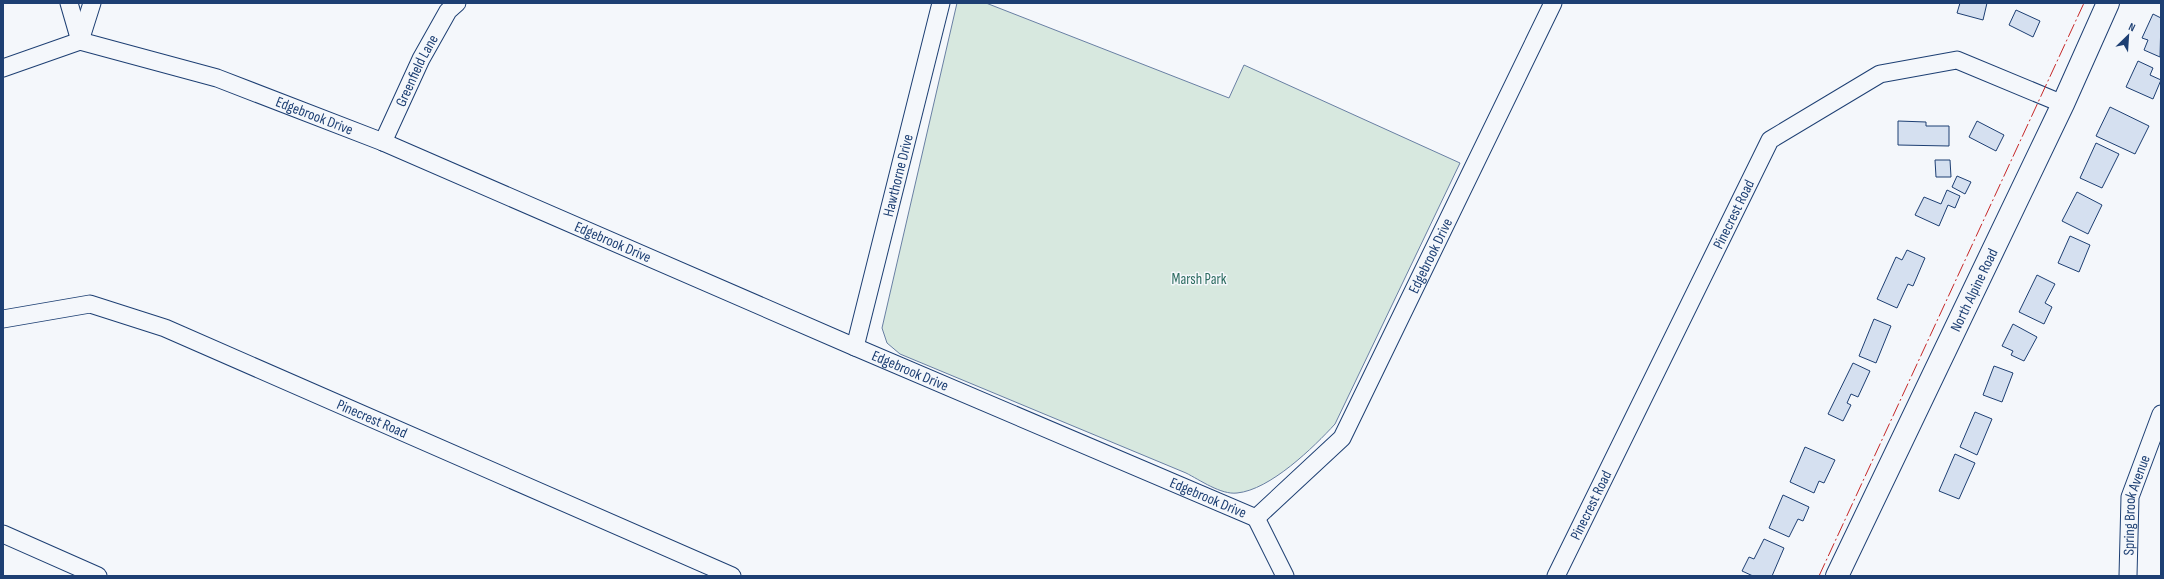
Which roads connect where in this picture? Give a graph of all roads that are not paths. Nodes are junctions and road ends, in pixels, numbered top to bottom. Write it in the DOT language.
graph roads {
  1 [pos="69,3"];
  2 [pos="92,3"];
  3 [pos="457,3"];
  4 [pos="941,3"];
  5 [pos="1553,3"];
  6 [pos="2108,3"];
  7 [pos="80,41"];
  8 [pos="3,68"];
  9 [pos="2063,104"];
  10 [pos="383,142"];
  11 [pos="3,319"];
  12 [pos="855,347"];
  13 [pos="2161,414"];
  14 [pos="1256,518"];
  15 [pos="3,534"];
  16 [pos="98,576"];
  17 [pos="732,576"];
  18 [pos="1285,576"];
  19 [pos="1556,576"];
  20 [pos="1837,576"];
  21 [pos="2128,576"];
  1 -- 7 [label="street"];
  2 -- 7 [label="street"];
  3 -- 10 [label="street, Greenfield Lane"];
  4 -- 12 [label="street, Hawthorne Drive"];
  5 -- 14 [label="street, Edgebrook Drive"];
  6 -- 9 [label="main road, North Alpine Road"];
  7 -- 8 [label="street"];
  7 -- 10 [label="street, Edgebrook Drive"];
  9 -- 19 [label="street, Pinecrest Road"];
  9 -- 20 [label="main road, North Alpine Road"];
  10 -- 12 [label="street, Edgebrook Drive"];
  11 -- 17 [label="street, Pinecrest Road"];
  12 -- 14 [label="street, Edgebrook Drive"];
  13 -- 21 [label="street, Spring Brook Avenue"];
  14 -- 18 [label="street"];
  15 -- 16 [label="street"];
}
